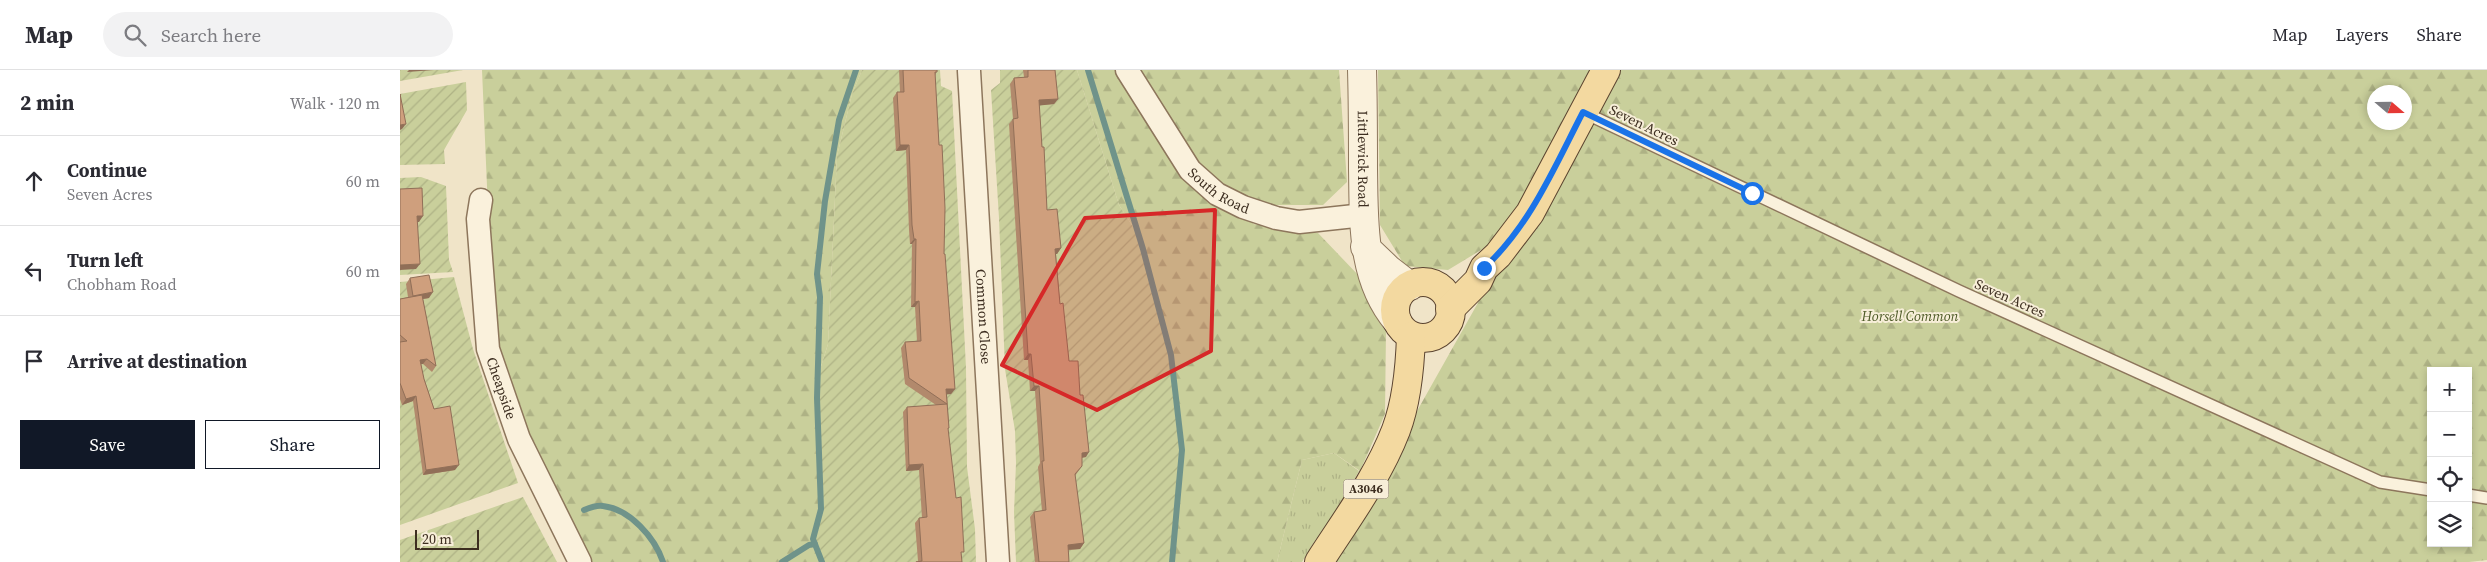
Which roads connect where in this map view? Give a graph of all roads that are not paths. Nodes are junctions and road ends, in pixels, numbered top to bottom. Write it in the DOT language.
graph roads {
  1 [pos="1128,70"];
  2 [pos="1362,70"];
  3 [pos="1606,70"];
  4 [pos="969,72"];
  5 [pos="1583,112"];
  6 [pos="481,200"];
  7 [pos="1364,215"];
  8 [pos="1365,247"];
  9 [pos="1484,268"];
  10 [pos="1421,285"];
  11 [pos="1446,320"];
  12 [pos="1404,329"];
  13 [pos="1402,409"];
  14 [pos="2427,489"];
  15 [pos="2472,496"];
  16 [pos="2487,498"];
  17 [pos="580,562"];
  18 [pos="998,562"];
  19 [pos="1319,562"];
  1 -- 7 [label="street, South Road"];
  2 -- 7 [label="street, Littlewick Road"];
  3 -- 5 [label="main road, A3046"];
  4 -- 18 [label="street, Common Close"];
  5 -- 9 [label="main road, A3046"];
  5 -- 14 [label="lane, Seven Acres"];
  6 -- 17 [label="street, Cheapside"];
  7 -- 8 [label="street, Littlewick Road"];
  8 -- 10 [label="street"];
  8 -- 12 [label="street, Littlewick Road"];
  9 -- 10 [label="main road, A3046"];
  9 -- 11 [label="main road, A3046"];
  10 -- 11 [label="main road"];
  10 -- 12 [label="main road"];
  11 -- 12 [label="main road"];
  11 -- 13 [label="main road, A3046"];
  12 -- 13 [label="main road, A3046"];
  13 -- 19 [label="main road, A3046"];
  15 -- 16 [label="lane"];
}
